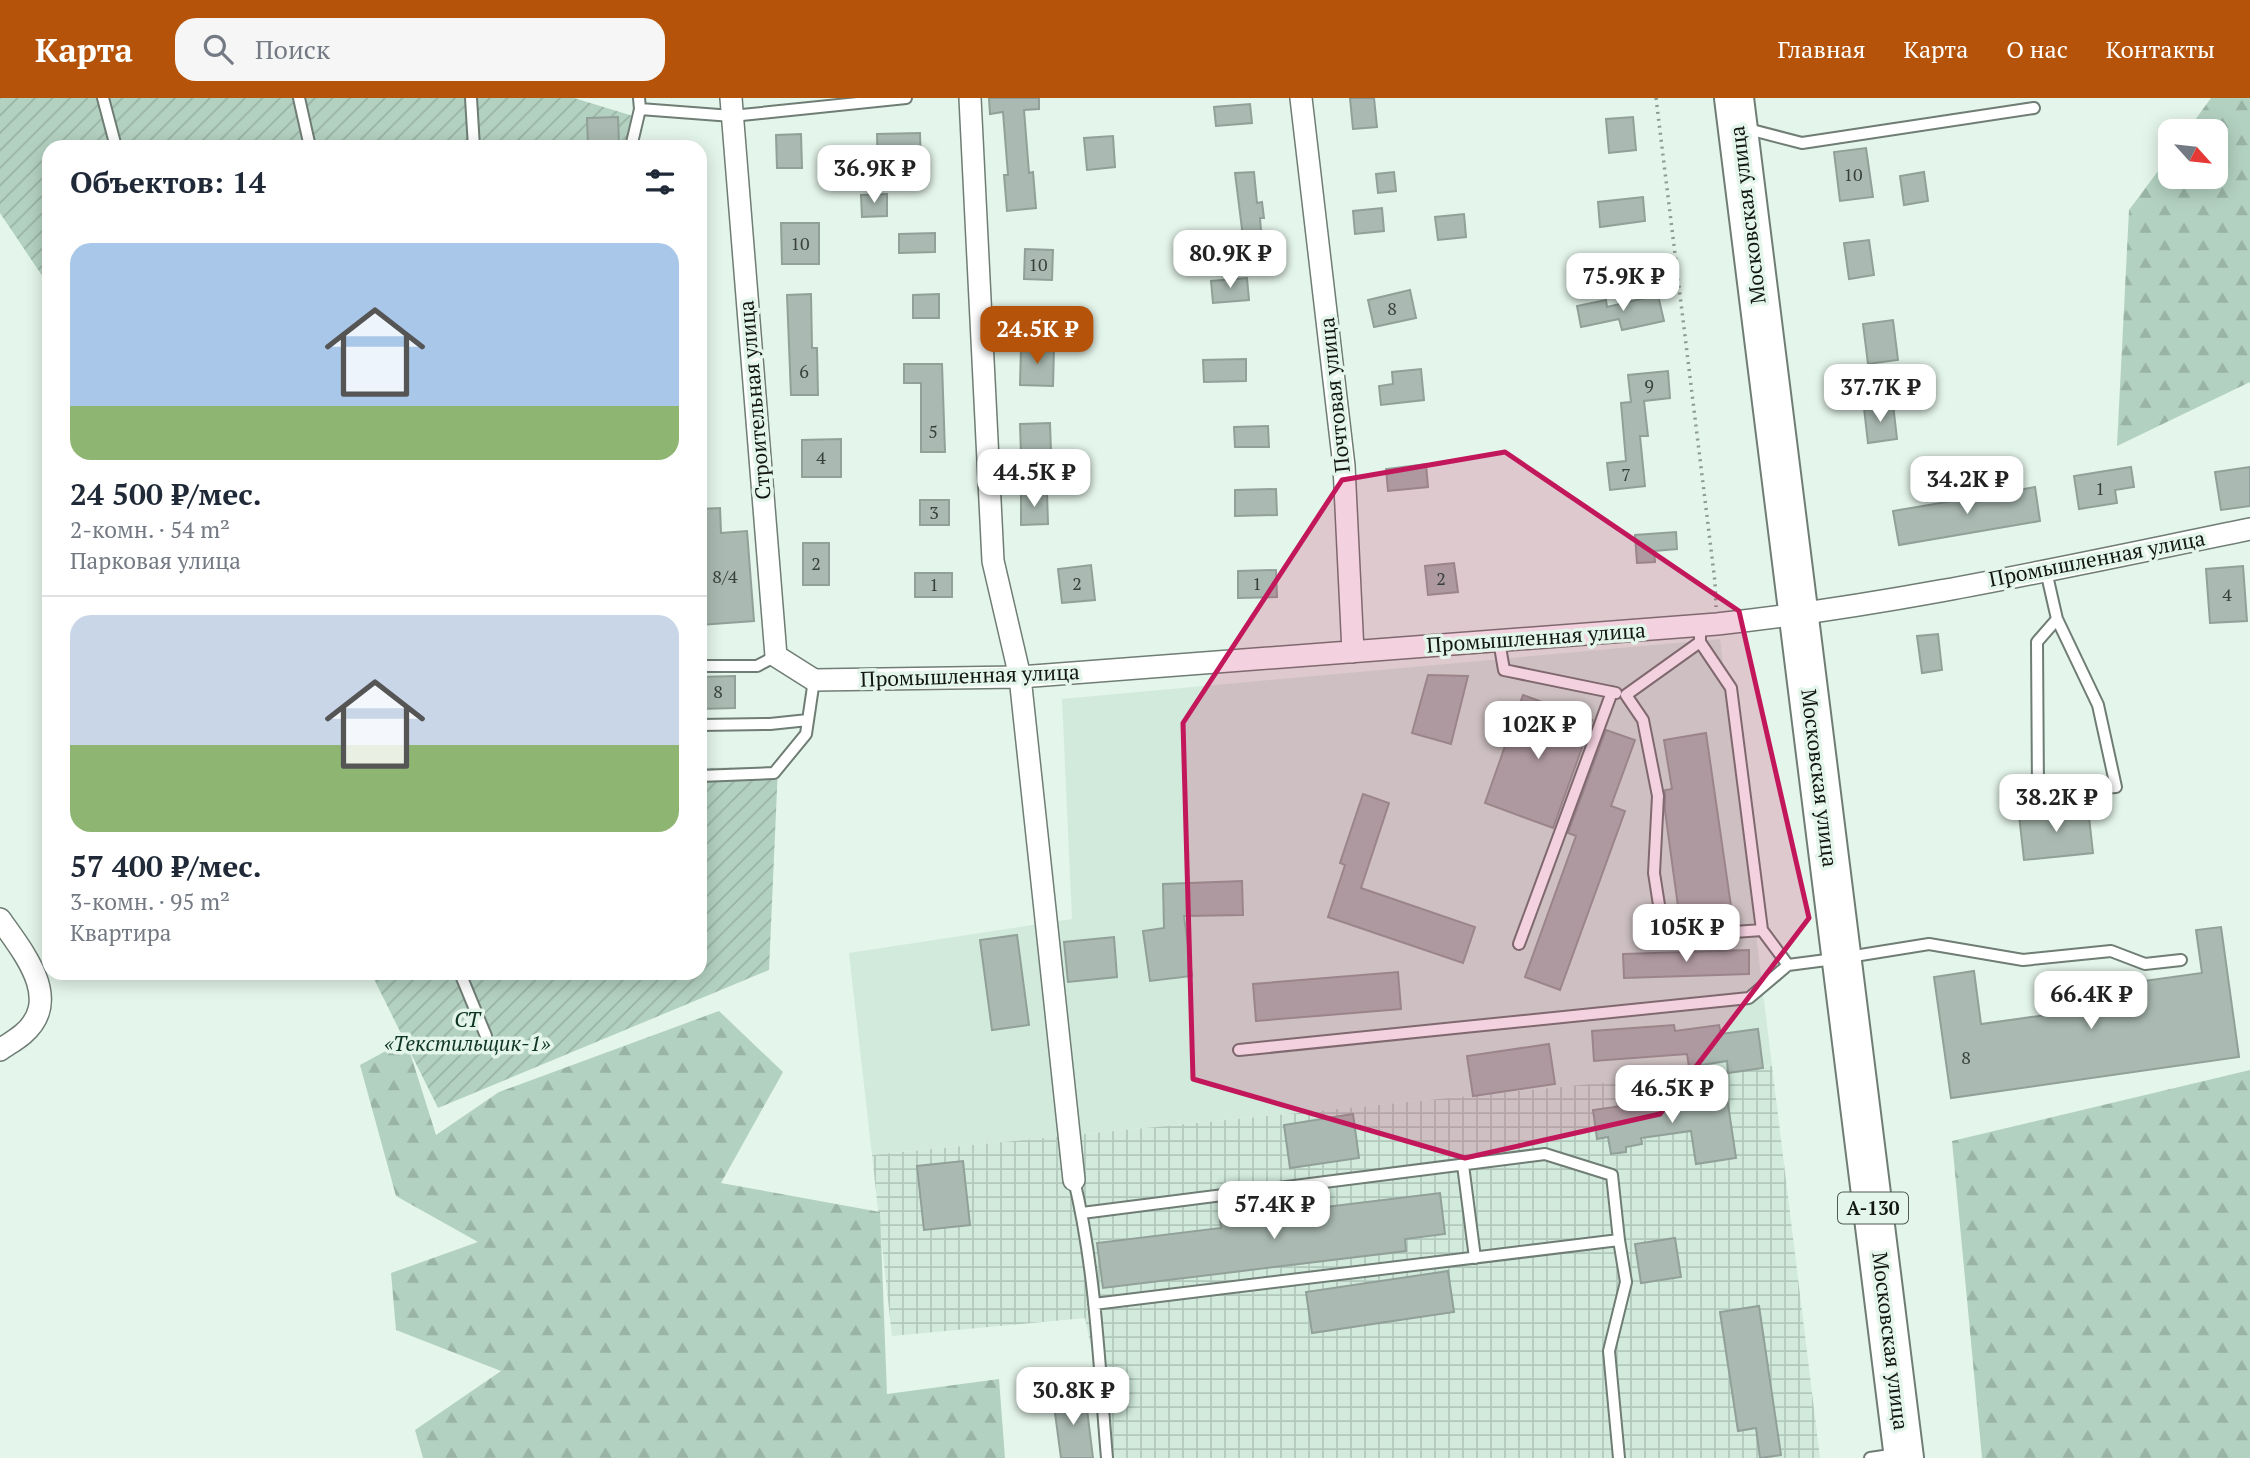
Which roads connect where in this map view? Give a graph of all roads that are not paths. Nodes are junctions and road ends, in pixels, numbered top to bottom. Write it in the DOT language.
graph roads {
  1 [pos="103,98"];
  2 [pos="299,98"];
  3 [pos="471,98"];
  4 [pos="906,98"];
  5 [pos="970,98"];
  6 [pos="1301,98"];
  7 [pos="640,104"];
  8 [pos="732,107"];
  9 [pos="2034,108"];
  10 [pos="1736,112"];
  11 [pos="114,140"];
  12 [pos="308,140"];
  13 [pos="474,140"];
  14 [pos="632,140"];
  15 [pos="2250,529"];
  16 [pos="2046,570"];
  17 [pos="1797,615"];
  18 [pos="2057,619"];
  19 [pos="1706,630"];
  20 [pos="1499,641"];
  21 [pos="1353,652"];
  22 [pos="776,656"];
  23 [pos="707,666"];
  24 [pos="1020,677"];
  25 [pos="814,680"];
  26 [pos="1612,692"];
  27 [pos="1626,695"];
  28 [pos="808,720"];
  29 [pos="707,725"];
  30 [pos="707,776"];
  31 [pos="0,919"];
  32 [pos="1762,930"];
  33 [pos="1519,944"];
  34 [pos="1842,958"];
  35 [pos="2181,960"];
  36 [pos="1788,965"];
  37 [pos="463,980"];
  38 [pos="485,1036"];
  39 [pos="0,1049"];
  40 [pos="1239,1050"];
  41 [pos="1463,1165"];
  42 [pos="1074,1180"];
  43 [pos="1082,1213"];
  44 [pos="1619,1240"];
  45 [pos="1475,1258"];
  46 [pos="1094,1304"];
  47 [pos="1893,1456"];
  48 [pos="1107,1458"];
  49 [pos="1619,1458"];
  1 -- 11 [label="lane"];
  2 -- 12 [label="lane"];
  3 -- 13 [label="lane"];
  4 -- 8 [label="lane"];
  5 -- 24 [label="street"];
  6 -- 21 [label="street, Почтовая улица"];
  7 -- 8 [label="lane"];
  7 -- 14 [label="lane"];
  8 -- 22 [label="street, Строительная улица"];
  9 -- 10 [label="lane"];
  10 -- 17 [label="highway, Московская улица / А-130"];
  15 -- 16 [label="street, Промышленная улица"];
  16 -- 17 [label="street, Промышленная улица"];
  16 -- 18 [label="lane"];
  17 -- 19 [label="street, Промышленная улица"];
  17 -- 34 [label="highway, Московская улица / А-130"];
  18 -- 18 [label="lane"];
  19 -- 20 [label="street, Промышленная улица"];
  19 -- 27 [label="lane"];
  19 -- 32 [label="lane"];
  20 -- 21 [label="street, Промышленная улица"];
  20 -- 26 [label="lane"];
  21 -- 24 [label="street, Промышленная улица"];
  22 -- 23 [label="lane"];
  22 -- 25 [label="street"];
  24 -- 25 [label="street, Промышленная улица"];
  24 -- 42 [label="street"];
  25 -- 28 [label="lane"];
  26 -- 27 [label="lane"];
  26 -- 33 [label="lane"];
  27 -- 32 [label="lane"];
  28 -- 29 [label="lane"];
  28 -- 30 [label="lane"];
  31 -- 39 [label="street"];
  32 -- 36 [label="lane"];
  34 -- 35 [label="lane"];
  34 -- 36 [label="lane"];
  34 -- 47 [label="highway, Московская улица / А-130"];
  36 -- 40 [label="lane"];
  37 -- 38 [label="lane"];
  41 -- 43 [label="lane"];
  41 -- 44 [label="lane"];
  41 -- 45 [label="lane"];
  42 -- 43 [label="lane"];
  43 -- 46 [label="lane"];
  44 -- 45 [label="lane"];
  44 -- 49 [label="lane"];
  45 -- 46 [label="lane"];
  46 -- 48 [label="lane"];
}
